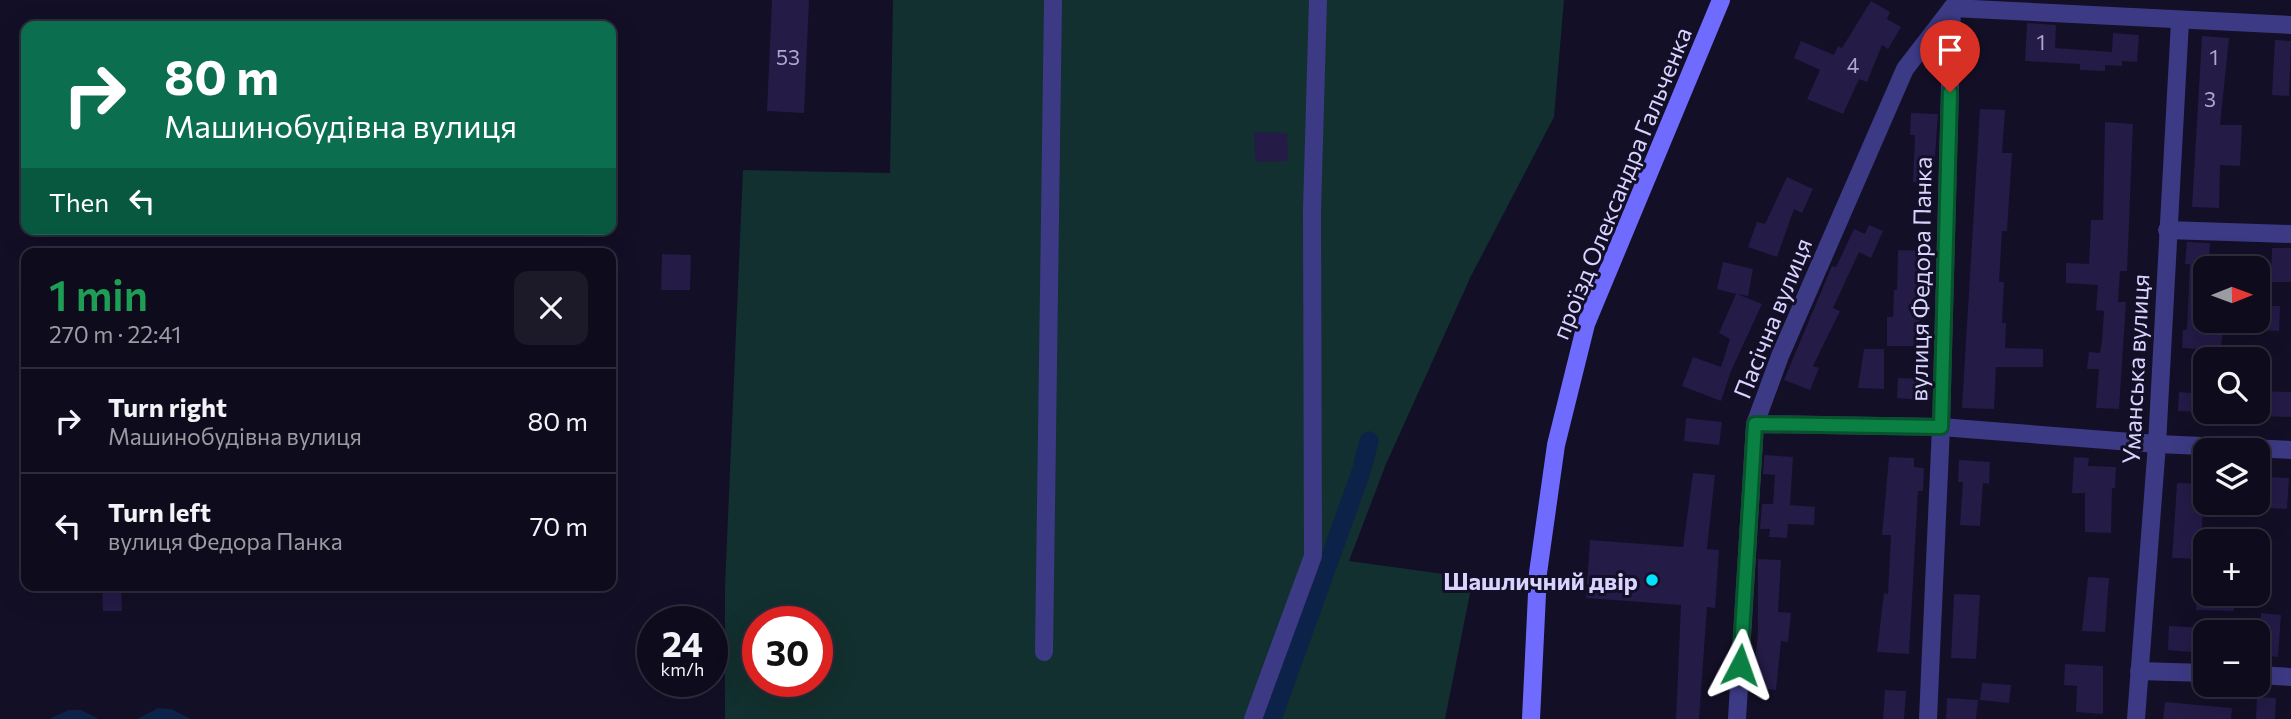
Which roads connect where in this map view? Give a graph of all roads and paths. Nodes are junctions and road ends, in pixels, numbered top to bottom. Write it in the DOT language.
graph roads {
  1 [pos="1053,0"];
  2 [pos="1318,0"];
  3 [pos="1721,0"];
  4 [pos="1952,8"];
  5 [pos="2180,21"];
  6 [pos="2291,25"];
  7 [pos="2167,230"];
  8 [pos="2291,234"];
  9 [pos="1755,424"];
  10 [pos="1941,427"];
  11 [pos="2157,444"];
  12 [pos="2291,450"];
  13 [pos="1044,652"];
  14 [pos="2139,671"];
  15 [pos="2193,673"];
  16 [pos="2270,676"];
  17 [pos="2291,677"];
  18 [pos="1253,719"];
  19 [pos="1531,719"];
  20 [pos="1737,719"];
  21 [pos="1928,719"];
  22 [pos="2136,719"];
  1 -- 13 [label="street"];
  2 -- 18 [label="street"];
  3 -- 19 [label="main road, проїзд Олександра Гальченка"];
  4 -- 5 [label="street"];
  4 -- 9 [label="street, Пасічна вулиця"];
  4 -- 10 [label="street, вулиця Федора Панка"];
  5 -- 6 [label="street"];
  5 -- 7 [label="street, Уманська вулиця"];
  7 -- 8 [label="street"];
  7 -- 11 [label="street, Уманська вулиця"];
  9 -- 10 [label="street"];
  9 -- 20 [label="street, Пасічна вулиця"];
  10 -- 11 [label="street"];
  10 -- 21 [label="street, вулиця Федора Панка"];
  11 -- 12 [label="street"];
  11 -- 14 [label="street, Уманська вулиця"];
  14 -- 15 [label="street"];
  14 -- 22 [label="street, Уманська вулиця"];
  16 -- 17 [label="street"];
}
